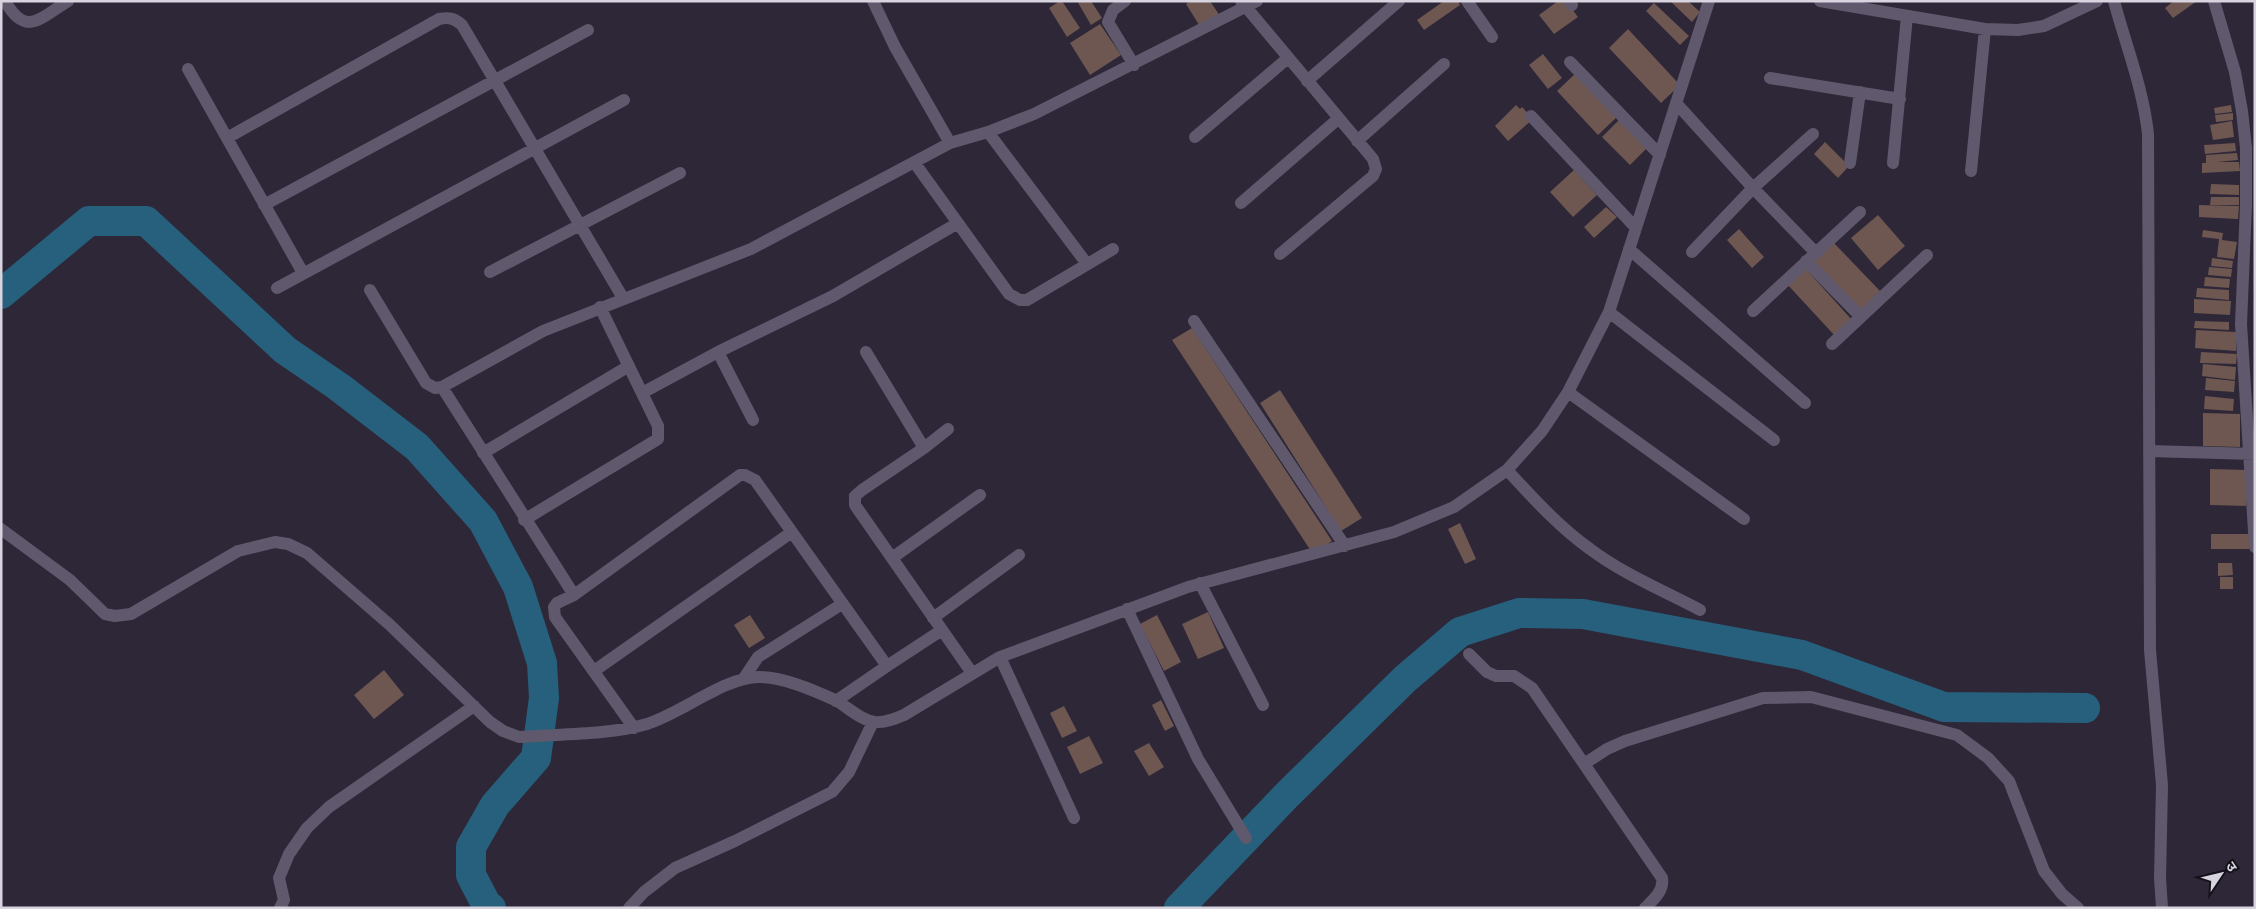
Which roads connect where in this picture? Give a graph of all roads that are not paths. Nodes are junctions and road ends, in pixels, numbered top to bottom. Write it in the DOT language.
graph roads {
  1 [pos="5,1"];
  2 [pos="68,1"];
  3 [pos="873,1"];
  4 [pos="1126,1"];
  5 [pos="1257,1"];
  6 [pos="1399,1"];
  7 [pos="1467,1"];
  8 [pos="1709,1"];
  9 [pos="1820,1"];
  10 [pos="2097,1"];
  11 [pos="2114,1"];
  12 [pos="2214,1"];
  13 [pos="1244,5"];
  14 [pos="1907,16"];
  15 [pos="1985,29"];
  16 [pos="588,30"];
  17 [pos="1492,37"];
  18 [pos="1288,58"];
  19 [pos="1570,62"];
  20 [pos="1444,64"];
  21 [pos="1134,65"];
  22 [pos="188,69"];
  23 [pos="1770,78"];
  24 [pos="495,80"];
  25 [pos="1307,81"];
  26 [pos="1860,92"];
  27 [pos="1900,99"];
  28 [pos="624,100"];
  29 [pos="1676,103"];
  30 [pos="1531,116"];
  31 [pos="1338,119"];
  32 [pos="988,132"];
  33 [pos="1813,134"];
  34 [pos="1195,136"];
  35 [pos="227,138"];
  36 [pos="1357,141"];
  37 [pos="950,143"];
  38 [pos="536,148"];
  39 [pos="2250,148"];
  40 [pos="1660,155"];
  41 [pos="914,162"];
  42 [pos="1850,163"];
  43 [pos="1893,163"];
  44 [pos="1971,171"];
  45 [pos="680,173"];
  46 [pos="1753,188"];
  47 [pos="1241,203"];
  48 [pos="264,205"];
  49 [pos="1860,212"];
  50 [pos="958,223"];
  51 [pos="580,224"];
  52 [pos="1636,228"];
  53 [pos="1112,249"];
  54 [pos="1629,249"];
  55 [pos="1692,252"];
  56 [pos="1280,254"];
  57 [pos="1928,255"];
  58 [pos="1811,256"];
  59 [pos="1087,264"];
  60 [pos="490,272"];
  61 [pos="303,274"];
  62 [pos="276,288"];
  63 [pos="370,290"];
  64 [pos="623,298"];
  65 [pos="600,308"];
  66 [pos="1609,312"];
  67 [pos="1752,312"];
  68 [pos="1861,317"];
  69 [pos="1194,321"];
  70 [pos="1832,344"];
  71 [pos="718,352"];
  72 [pos="866,352"];
  73 [pos="629,366"];
  74 [pos="442,387"];
  75 [pos="1568,392"];
  76 [pos="642,393"];
  77 [pos="1805,403"];
  78 [pos="753,420"];
  79 [pos="948,429"];
  80 [pos="1774,440"];
  81 [pos="924,448"];
  82 [pos="2149,451"];
  83 [pos="483,453"];
  84 [pos="2252,454"];
  85 [pos="1507,470"];
  86 [pos="980,495"];
  87 [pos="1744,519"];
  88 [pos="524,520"];
  89 [pos="1,529"];
  90 [pos="792,532"];
  91 [pos="1345,546"];
  92 [pos="2255,547"];
  93 [pos="1019,556"];
  94 [pos="892,558"];
  95 [pos="1200,584"];
  96 [pos="574,595"];
  97 [pos="842,604"];
  98 [pos="1127,609"];
  99 [pos="1700,610"];
  100 [pos="934,618"];
  101 [pos="942,630"];
  102 [pos="1469,654"];
  103 [pos="1000,657"];
  104 [pos="887,666"];
  105 [pos="594,671"];
  106 [pos="972,673"];
  107 [pos="744,678"];
  108 [pos="836,701"];
  109 [pos="1263,705"];
  110 [pos="474,706"];
  111 [pos="874,722"];
  112 [pos="634,728"];
  113 [pos="1584,764"];
  114 [pos="1074,818"];
  115 [pos="1246,838"];
  116 [pos="280,908"];
  117 [pos="630,908"];
  118 [pos="1646,908"];
  119 [pos="2078,908"];
  120 [pos="2162,908"];
  1 -- 2 [label="street"];
  3 -- 37 [label="street"];
  4 -- 21 [label="street"];
  5 -- 13 [label="street"];
  6 -- 25 [label="street"];
  7 -- 17 [label="street"];
  8 -- 29 [label="street"];
  9 -- 14 [label="street"];
  10 -- 15 [label="street"];
  11 -- 82 [label="street"];
  12 -- 39 [label="street"];
  13 -- 18 [label="street"];
  13 -- 21 [label="street"];
  14 -- 15 [label="street"];
  14 -- 27 [label="street"];
  15 -- 44 [label="street"];
  16 -- 24 [label="street"];
  18 -- 25 [label="street"];
  18 -- 34 [label="street"];
  19 -- 40 [label="street"];
  20 -- 36 [label="street"];
  21 -- 32 [label="street"];
  22 -- 35 [label="street"];
  23 -- 26 [label="street"];
  24 -- 35 [label="street"];
  24 -- 38 [label="street"];
  24 -- 48 [label="street"];
  25 -- 31 [label="street"];
  26 -- 27 [label="street"];
  26 -- 42 [label="street"];
  27 -- 43 [label="street"];
  28 -- 38 [label="street"];
  29 -- 40 [label="street"];
  29 -- 46 [label="street"];
  30 -- 52 [label="street"];
  31 -- 36 [label="street"];
  31 -- 47 [label="street"];
  32 -- 37 [label="street"];
  32 -- 59 [label="street"];
  33 -- 46 [label="street"];
  35 -- 48 [label="street"];
  36 -- 56 [label="street"];
  37 -- 41 [label="street"];
  38 -- 51 [label="street"];
  38 -- 61 [label="street"];
  39 -- 84 [label="street"];
  40 -- 52 [label="street"];
  41 -- 50 [label="street"];
  41 -- 64 [label="street"];
  45 -- 51 [label="street"];
  46 -- 55 [label="street"];
  46 -- 58 [label="street"];
  48 -- 61 [label="street"];
  49 -- 58 [label="street"];
  50 -- 59 [label="street"];
  50 -- 71 [label="street"];
  51 -- 60 [label="street"];
  51 -- 64 [label="street"];
  52 -- 54 [label="street"];
  53 -- 59 [label="street"];
  54 -- 66 [label="street"];
  54 -- 77 [label="street"];
  57 -- 68 [label="street"];
  58 -- 67 [label="street"];
  58 -- 68 [label="street"];
  61 -- 62 [label="street"];
  63 -- 74 [label="street"];
  64 -- 65 [label="street"];
  65 -- 73 [label="street"];
  65 -- 74 [label="street"];
  66 -- 75 [label="street"];
  66 -- 80 [label="street"];
  68 -- 70 [label="street"];
  69 -- 91 [label="street"];
  71 -- 76 [label="street"];
  71 -- 78 [label="street"];
  72 -- 81 [label="street"];
  73 -- 76 [label="street"];
  73 -- 83 [label="street"];
  74 -- 83 [label="street"];
  75 -- 85 [label="street"];
  75 -- 87 [label="street"];
  76 -- 88 [label="street"];
  79 -- 81 [label="street"];
  81 -- 94 [label="street"];
  82 -- 84 [label="street"];
  82 -- 120 [label="street"];
  83 -- 88 [label="street"];
  84 -- 92 [label="street"];
  85 -- 91 [label="street"];
  85 -- 99 [label="street"];
  86 -- 94 [label="street"];
  88 -- 96 [label="street"];
  89 -- 110 [label="street"];
  90 -- 96 [label="street"];
  90 -- 97 [label="street"];
  90 -- 105 [label="street"];
  91 -- 95 [label="street"];
  93 -- 100 [label="street"];
  94 -- 100 [label="street"];
  95 -- 98 [label="street"];
  95 -- 109 [label="street"];
  96 -- 105 [label="street"];
  97 -- 104 [label="street"];
  97 -- 107 [label="street"];
  98 -- 103 [label="street"];
  98 -- 115 [label="street"];
  100 -- 101 [label="street"];
  101 -- 104 [label="street"];
  101 -- 106 [label="street"];
  102 -- 113 [label="street"];
  103 -- 106 [label="street"];
  103 -- 114 [label="street"];
  104 -- 108 [label="street"];
  105 -- 112 [label="street"];
  106 -- 111 [label="street"];
  107 -- 108 [label="street"];
  107 -- 112 [label="street"];
  108 -- 111 [label="street"];
  110 -- 112 [label="street"];
  110 -- 116 [label="street"];
  111 -- 117 [label="street"];
  113 -- 118 [label="street"];
  113 -- 119 [label="street"];
}
